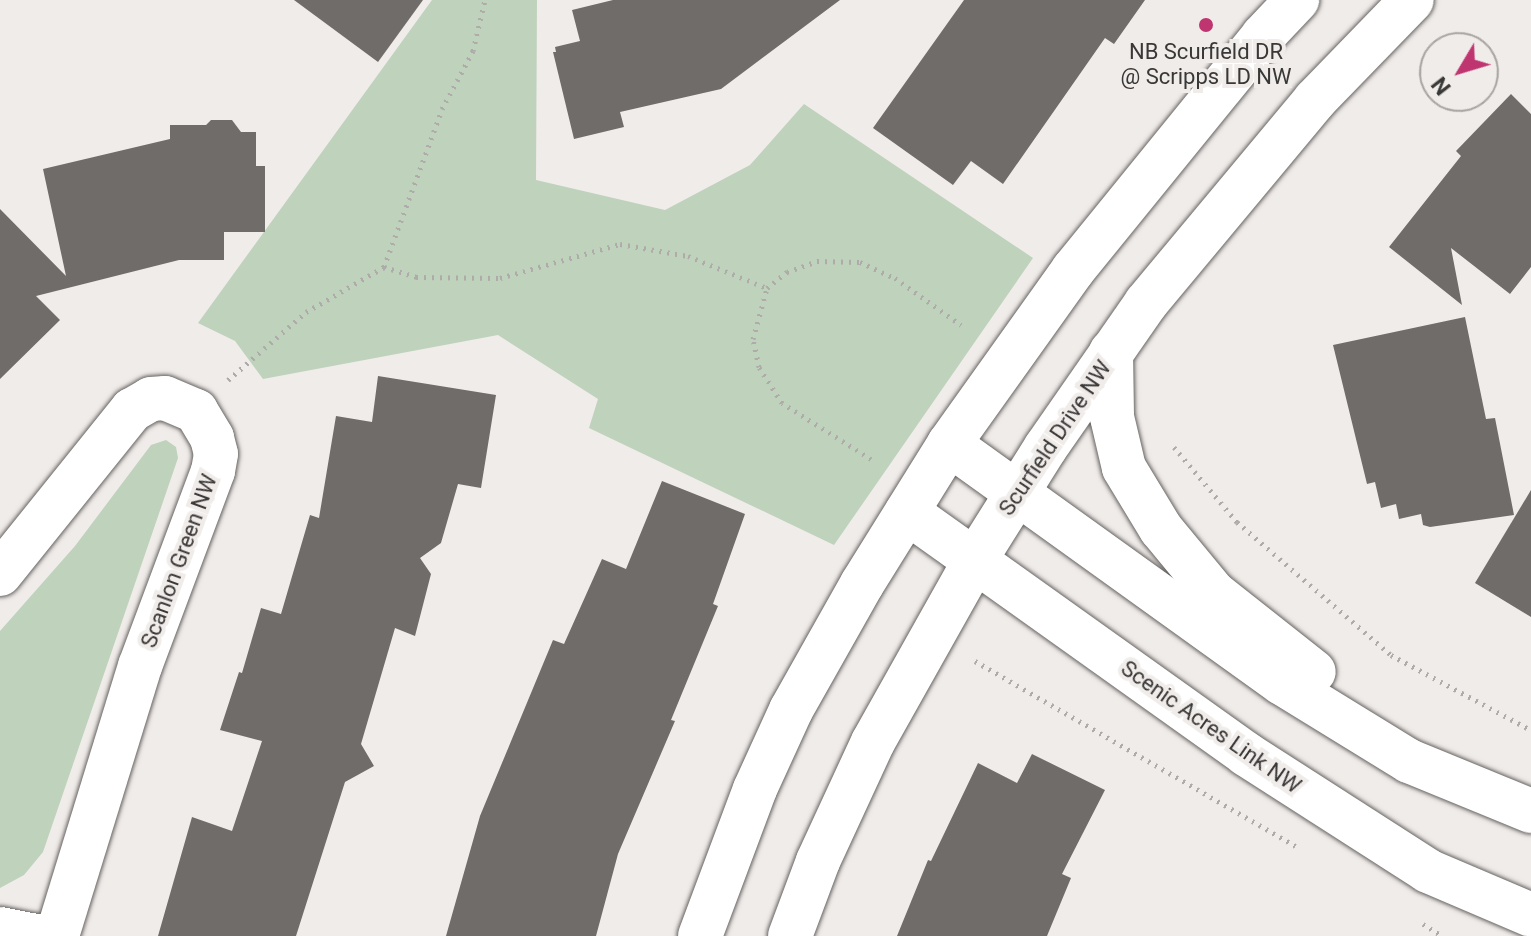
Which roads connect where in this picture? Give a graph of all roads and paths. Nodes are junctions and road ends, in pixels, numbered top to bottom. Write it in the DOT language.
graph roads {
  1 [pos="485,0"];
  2 [pos="1297,0"];
  3 [pos="1412,0"];
  4 [pos="384,267"];
  5 [pos="767,288"];
  6 [pos="961,325"];
  7 [pos="1111,352"];
  8 [pos="196,411"];
  9 [pos="949,444"];
  10 [pos="1174,447"];
  11 [pos="871,459"];
  12 [pos="1017,493"];
  13 [pos="907,512"];
  14 [pos="975,560"];
  15 [pos="0,574"];
  16 [pos="975,661"];
  17 [pos="1531,730"];
  18 [pos="1409,761"];
  19 [pos="1531,811"];
  20 [pos="1307,854"];
  21 [pos="1531,915"];
  22 [pos="1415,920"];
  23 [pos="0,929"];
  24 [pos="36,936"];
  25 [pos="57,936"];
  26 [pos="700,936"];
  27 [pos="790,936"];
  28 [pos="1442,936"];
  1 -- 4 [label="path"];
  2 -- 9 [label="street"];
  3 -- 7 [label="street, Scurfield Drive NW"];
  4 -- 5 [label="path"];
  4 -- 8 [label="path"];
  5 -- 6 [label="path"];
  5 -- 11 [label="path"];
  7 -- 12 [label="street, Scurfield Drive NW"];
  7 -- 18 [label="street"];
  8 -- 15 [label="street"];
  8 -- 25 [label="street, Scanlon Green NW"];
  9 -- 12 [label="street"];
  9 -- 13 [label="street"];
  10 -- 17 [label="path"];
  12 -- 14 [label="street, Scurfield Drive NW"];
  12 -- 18 [label="street"];
  13 -- 14 [label="street, Scenic Acres Link NW"];
  13 -- 26 [label="street"];
  14 -- 21 [label="street, Scenic Acres Link NW"];
  14 -- 27 [label="street, Scurfield Drive NW"];
  16 -- 20 [label="path"];
  18 -- 19 [label="street"];
  22 -- 28 [label="path"];
  23 -- 24 [label="street"];
}
